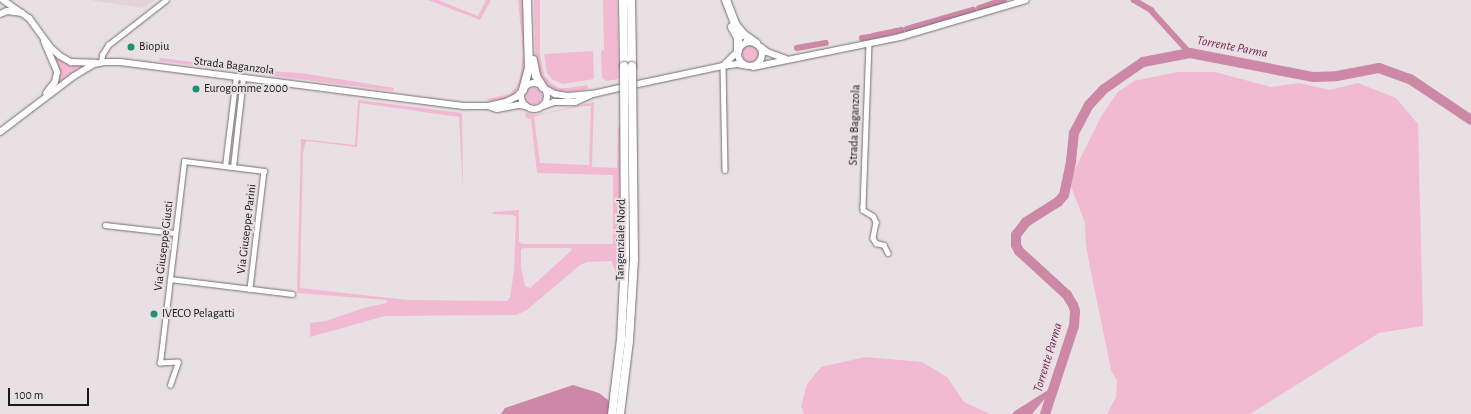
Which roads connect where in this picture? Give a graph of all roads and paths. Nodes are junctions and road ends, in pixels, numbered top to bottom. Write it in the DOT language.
graph roads {
  1 [pos="3,0"];
  2 [pos="166,0"];
  3 [pos="528,0"];
  4 [pos="531,0"];
  5 [pos="619,0"];
  6 [pos="623,0"];
  7 [pos="631,0"];
  8 [pos="636,0"];
  9 [pos="722,0"];
  10 [pos="726,0"];
  11 [pos="1026,0"];
  12 [pos="23,13"];
  13 [pos="0,14"];
  14 [pos="41,35"];
  15 [pos="869,43"];
  16 [pos="758,45"];
  17 [pos="624,49"];
  18 [pos="738,51"];
  19 [pos="786,59"];
  20 [pos="98,63"];
  21 [pos="629,64"];
  22 [pos="723,66"];
  23 [pos="750,66"];
  24 [pos="236,78"];
  25 [pos="244,78"];
  26 [pos="638,84"];
  27 [pos="543,87"];
  28 [pos="619,88"];
  29 [pos="523,90"];
  30 [pos="593,94"];
  31 [pos="36,105"];
  32 [pos="486,106"];
  33 [pos="543,106"];
  34 [pos="527,107"];
  35 [pos="0,132"];
  36 [pos="225,166"];
  37 [pos="232,167"];
  38 [pos="725,170"];
  39 [pos="105,225"];
  40 [pos="175,233"];
  41 [pos="888,253"];
  42 [pos="170,279"];
  43 [pos="250,289"];
  44 [pos="292,294"];
  45 [pos="170,385"];
  46 [pos="612,414"];
  47 [pos="620,414"];
  1 -- 12 [label="street"];
  2 -- 20 [label="street"];
  3 -- 29 [label="highway"];
  4 -- 27 [label="highway"];
  5 -- 17 [label="highway"];
  6 -- 17 [label="highway"];
  7 -- 21 [label="highway"];
  8 -- 21 [label="highway"];
  9 -- 18 [label="highway"];
  10 -- 16 [label="highway"];
  11 -- 15 [label="street"];
  12 -- 13 [label="street"];
  12 -- 14 [label="street"];
  14 -- 20 [label="street, Strada Baganzola"];
  14 -- 31 [label="street"];
  15 -- 19 [label="street"];
  15 -- 41 [label="street, Strada Baganzola"];
  16 -- 18 [label="street"];
  16 -- 19 [label="street"];
  16 -- 23 [label="street"];
  17 -- 21 [label="highway"];
  18 -- 22 [label="street"];
  18 -- 23 [label="street"];
  19 -- 23 [label="street"];
  20 -- 24 [label="street, Strada Baganzola"];
  20 -- 31 [label="street"];
  21 -- 46 [label="highway, bridge"];
  21 -- 47 [label="highway, Tangenziale Nord, bridge"];
  22 -- 23 [label="street"];
  22 -- 26 [label="street"];
  22 -- 38 [label="street"];
  24 -- 25 [label="street, Strada Baganzola"];
  24 -- 36 [label="street"];
  25 -- 32 [label="street, Strada Baganzola"];
  25 -- 37 [label="street"];
  27 -- 29 [label="street, Strada Baganzola"];
  27 -- 30 [label="street, Strada Baganzola"];
  27 -- 33 [label="street"];
  28 -- 30 [label="street, Strada Baganzola"];
  29 -- 32 [label="street, Strada Baganzola"];
  29 -- 34 [label="street"];
  30 -- 33 [label="street, Strada Baganzola"];
  31 -- 35 [label="street"];
  32 -- 34 [label="street, Strada Baganzola"];
  33 -- 34 [label="street, Strada Baganzola"];
  36 -- 37 [label="street"];
  36 -- 40 [label="street, Via Giuseppe Giusti"];
  37 -- 43 [label="street, Via Giuseppe Parini"];
  39 -- 40 [label="street"];
  40 -- 42 [label="street, Via Giuseppe Giusti"];
  42 -- 43 [label="street"];
  42 -- 45 [label="street, Via Giuseppe Giusti"];
  43 -- 44 [label="street"];
}
